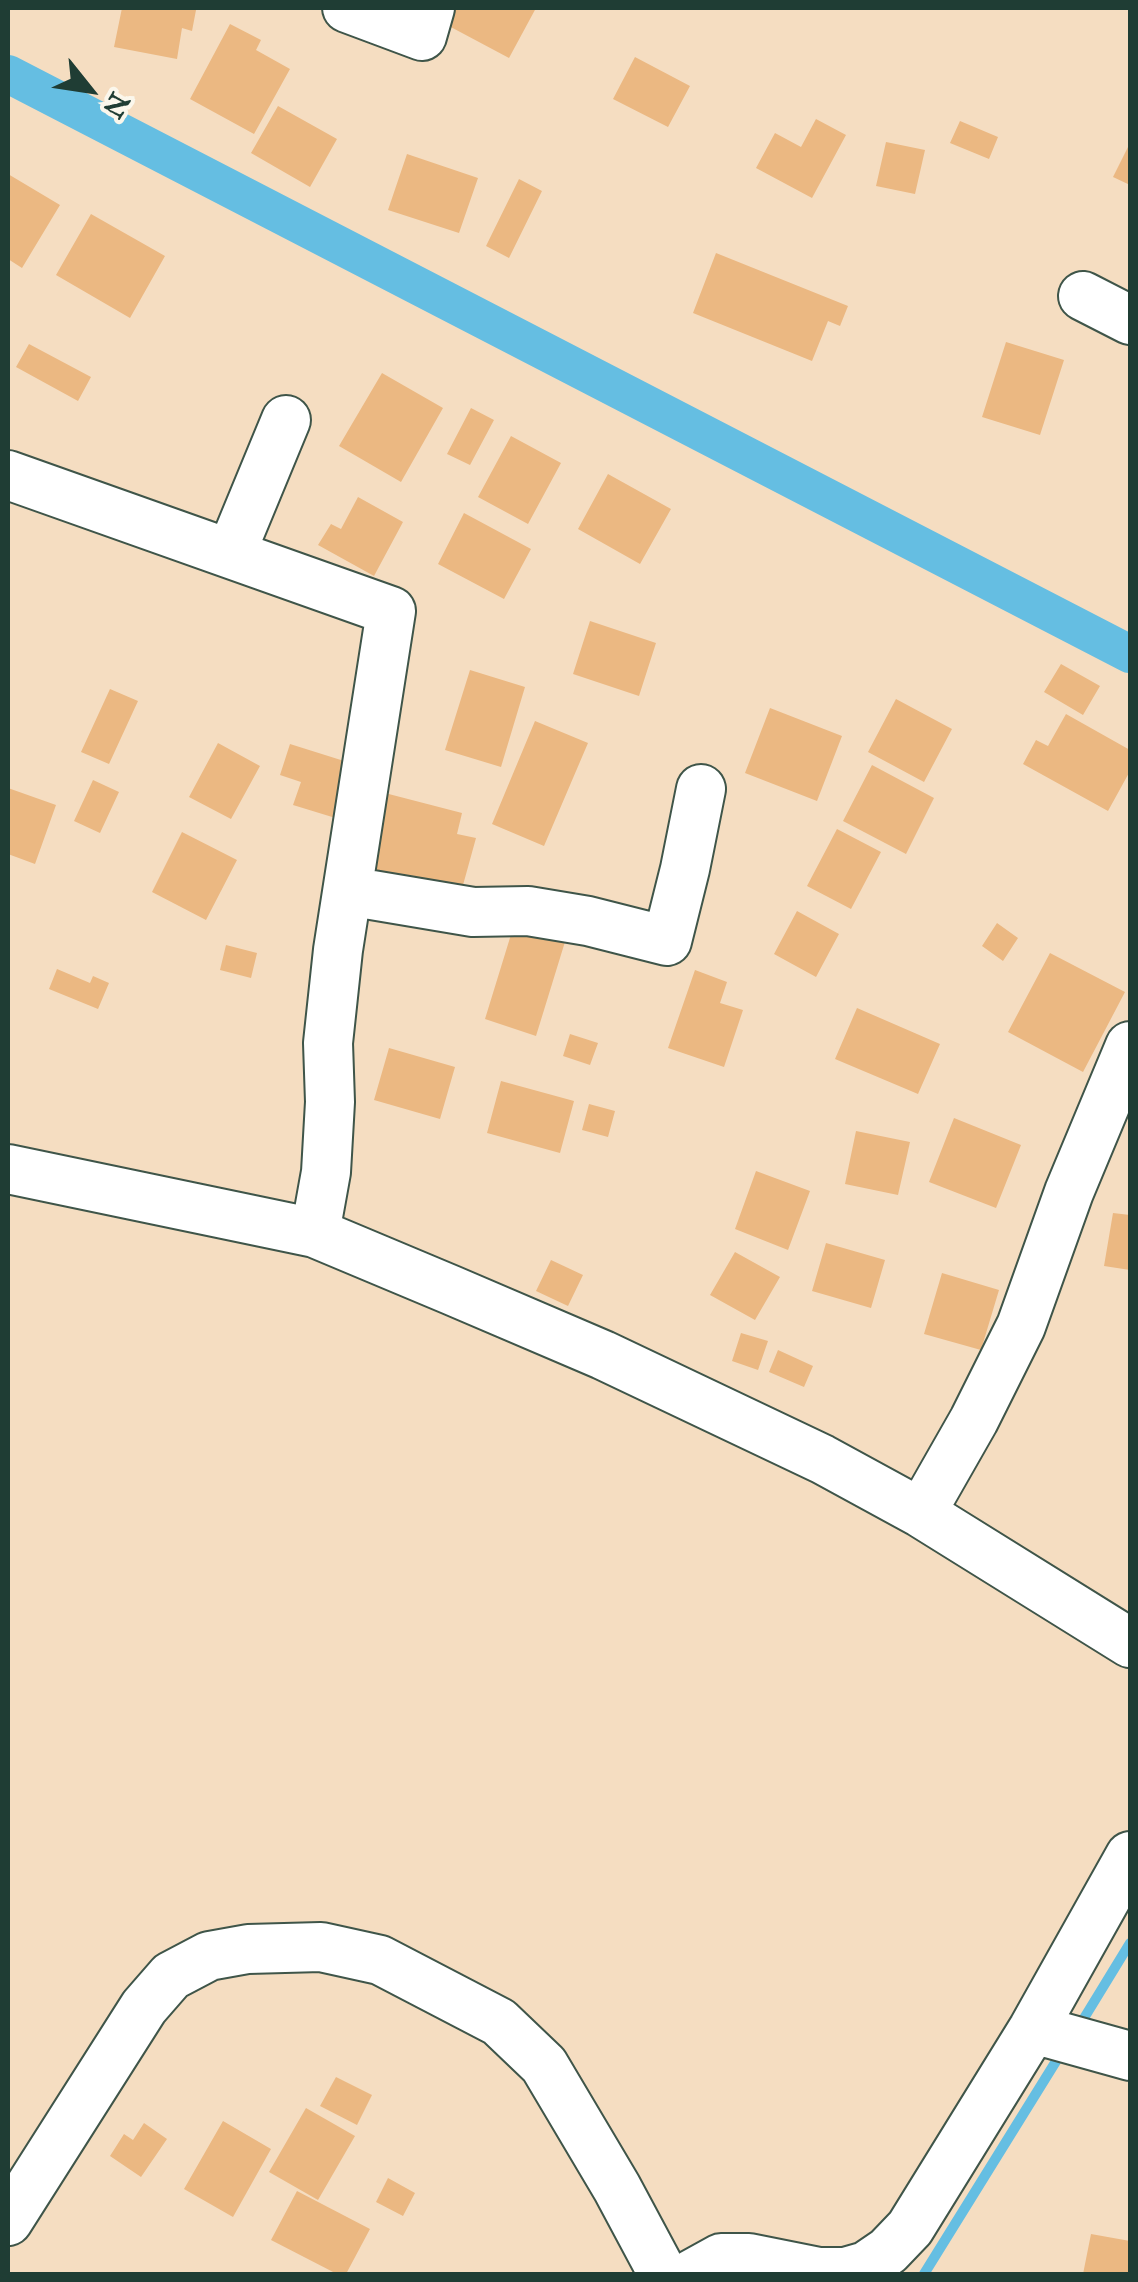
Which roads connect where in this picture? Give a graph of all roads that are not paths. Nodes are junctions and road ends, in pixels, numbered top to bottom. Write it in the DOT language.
graph roads {
  1 [pos="347,8"];
  2 [pos="430,8"];
  3 [pos="1083,296"];
  4 [pos="1130,320"];
  5 [pos="286,420"];
  6 [pos="8,476"];
  7 [pos="230,552"];
  8 [pos="702,789"];
  9 [pos="348,892"];
  10 [pos="1129,1055"];
  11 [pos="8,1170"];
  12 [pos="315,1233"];
  13 [pos="920,1513"];
  14 [pos="1130,1643"];
  15 [pos="1130,1856"];
  16 [pos="1081,2042"];
  17 [pos="8,2221"];
  18 [pos="820,2273"];
  19 [pos="662,2274"];
  20 [pos="692,2274"];
  1 -- 2 [label="street"];
  3 -- 4 [label="street"];
  5 -- 7 [label="street"];
  6 -- 7 [label="street"];
  7 -- 9 [label="street"];
  8 -- 9 [label="street"];
  9 -- 12 [label="street"];
  10 -- 13 [label="street"];
  11 -- 12 [label="street"];
  12 -- 13 [label="street"];
  13 -- 14 [label="street"];
  15 -- 16 [label="street"];
  16 -- 18 [label="street"];
  17 -- 19 [label="street"];
  18 -- 20 [label="street"];
}
